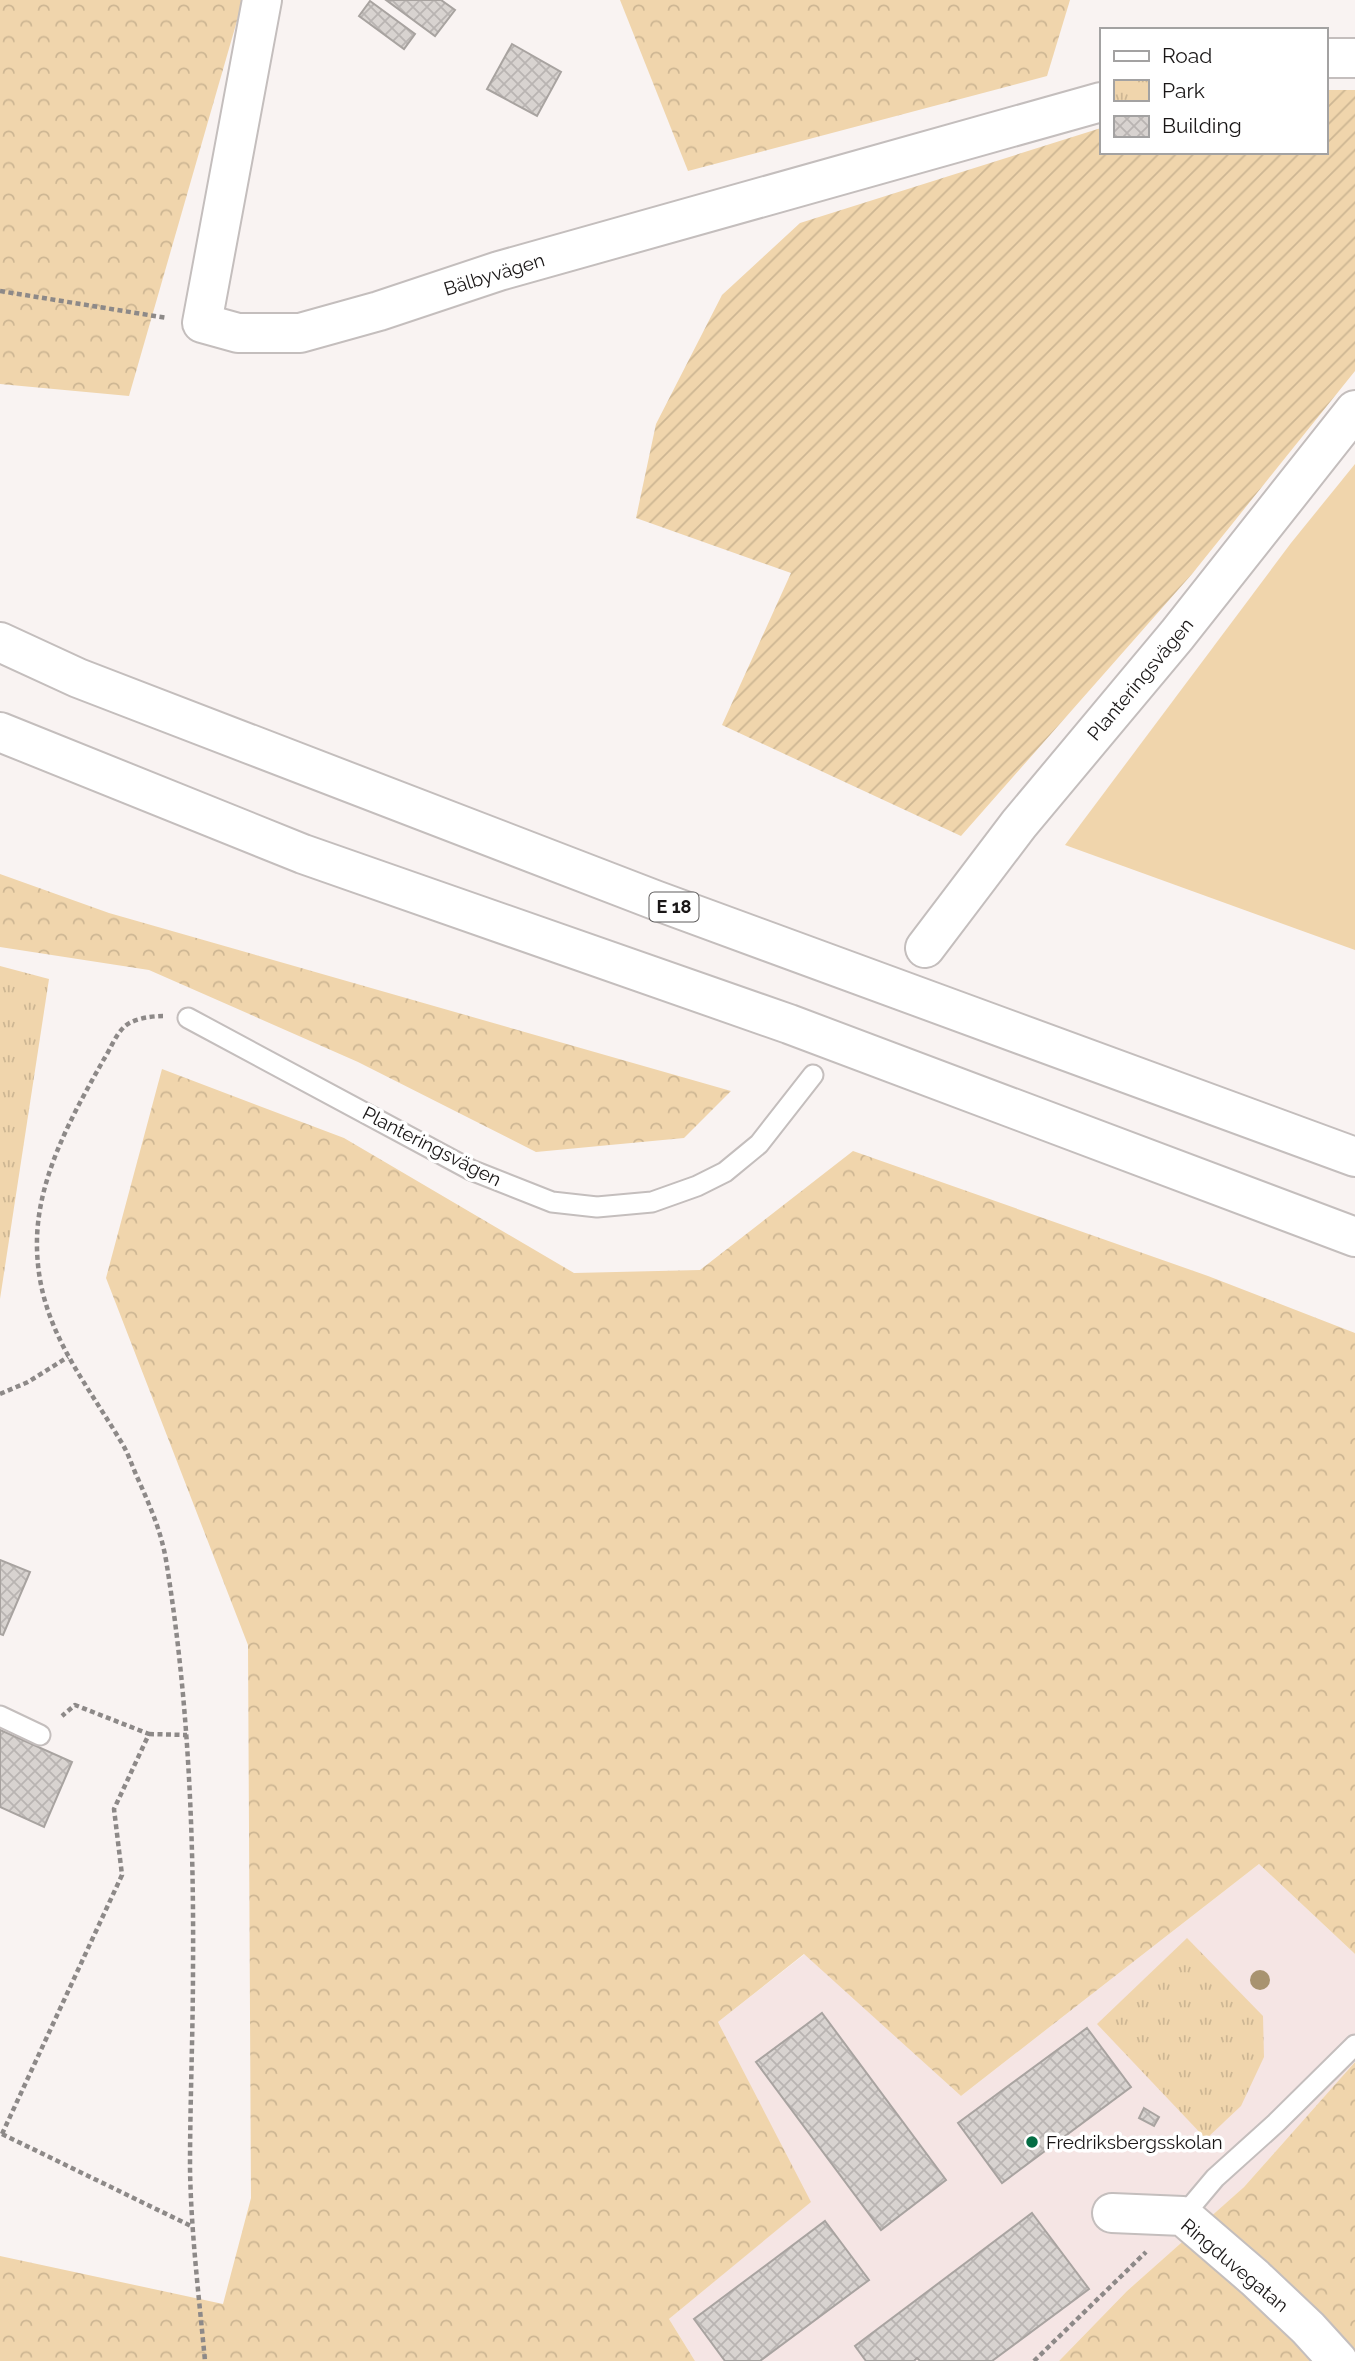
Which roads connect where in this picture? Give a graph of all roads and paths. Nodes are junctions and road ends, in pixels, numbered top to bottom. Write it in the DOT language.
graph roads {
  1 [pos="262,0"];
  2 [pos="1327,58"];
  3 [pos="1355,58"];
  4 [pos="1100,102"];
  5 [pos="0,291"];
  6 [pos="202,323"];
  7 [pos="1355,410"];
  8 [pos="0,642"];
  9 [pos="0,732"];
  10 [pos="925,948"];
  11 [pos="188,1018"];
  12 [pos="813,1075"];
  13 [pos="1355,1157"];
  14 [pos="1355,1237"];
  15 [pos="68,1357"];
  16 [pos="0,1394"];
  17 [pos="0,1716"];
  18 [pos="149,1734"];
  19 [pos="40,1735"];
  20 [pos="187,1735"];
  21 [pos="1355,2045"];
  22 [pos="1,2134"];
  23 [pos="1112,2213"];
  24 [pos="1183,2216"];
  25 [pos="193,2228"];
  26 [pos="205,2361"];
  27 [pos="1034,2361"];
  28 [pos="1338,2361"];
  1 -- 6 [label="main road"];
  2 -- 3 [label="main road"];
  4 -- 6 [label="main road, Bälbyvägen"];
  5 -- 6 [label="path"];
  7 -- 10 [label="main road, Planteringsvägen"];
  8 -- 13 [label="main road, E 18"];
  9 -- 14 [label="main road"];
  11 -- 12 [label="lane, Planteringsvägen"];
  11 -- 15 [label="path"];
  15 -- 16 [label="path"];
  15 -- 20 [label="path"];
  17 -- 19 [label="lane"];
  18 -- 19 [label="path"];
  18 -- 20 [label="path"];
  18 -- 22 [label="path"];
  20 -- 25 [label="path"];
  21 -- 24 [label="lane"];
  22 -- 25 [label="path"];
  23 -- 24 [label="main road, Ringduvegatan"];
  24 -- 27 [label="path"];
  24 -- 28 [label="main road, Ringduvegatan"];
  25 -- 26 [label="path"];
}
